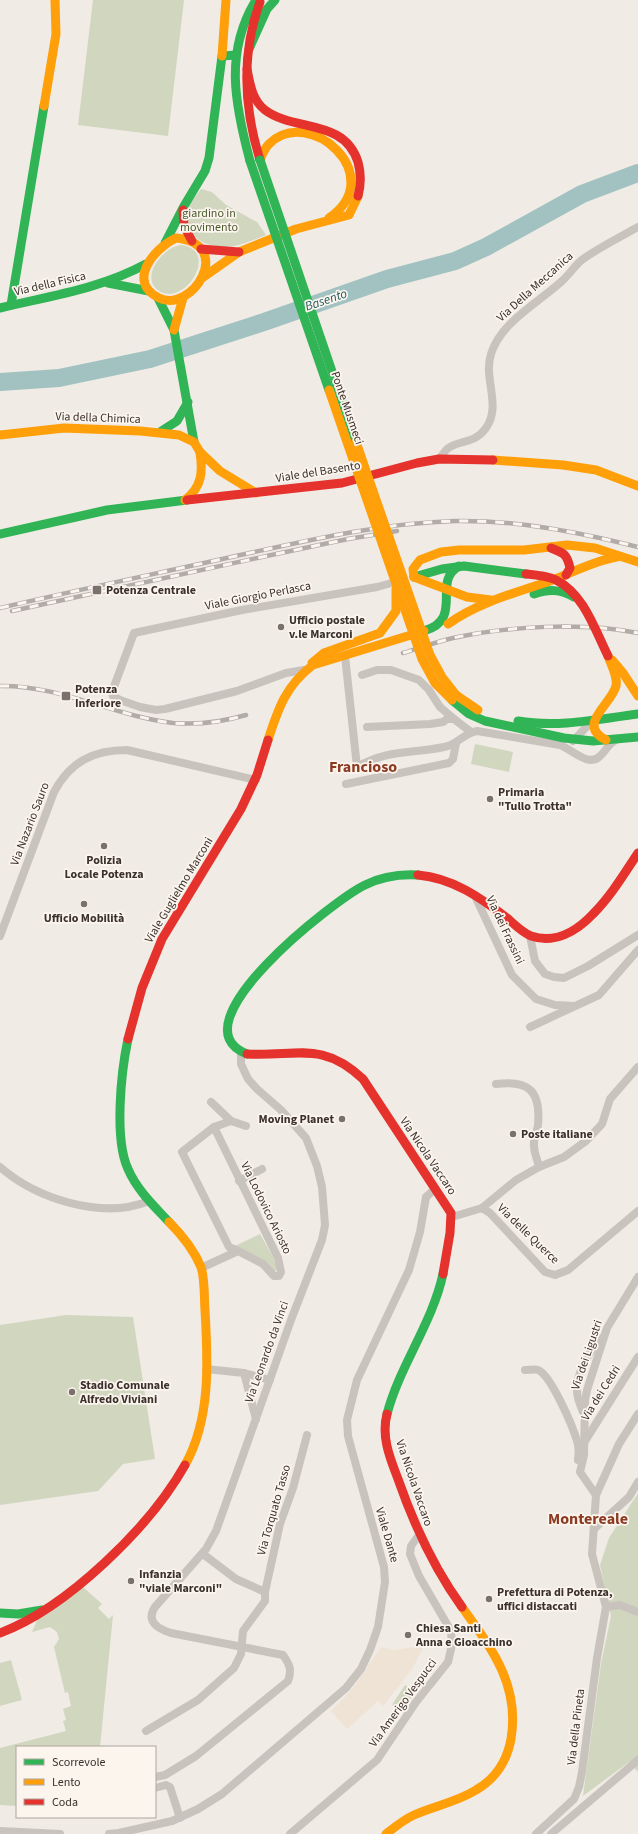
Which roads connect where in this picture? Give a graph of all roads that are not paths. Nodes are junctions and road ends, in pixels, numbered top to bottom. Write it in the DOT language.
graph roads {
  1 [pos="55,0"];
  2 [pos="226,0"];
  3 [pos="256,0"];
  4 [pos="262,0"];
  5 [pos="275,0"];
  6 [pos="249,50"];
  7 [pos="236,55"];
  8 [pos="222,56"];
  9 [pos="247,69"];
  10 [pos="260,160"];
  11 [pos="184,206"];
  12 [pos="323,221"];
  13 [pos="638,227"];
  14 [pos="192,241"];
  15 [pos="165,243"];
  16 [pos="201,249"];
  17 [pos="239,252"];
  18 [pos="146,264"];
  19 [pos="202,278"];
  20 [pos="106,282"];
  21 [pos="149,291"];
  22 [pos="158,298"];
  23 [pos="183,298"];
  24 [pos="11,305"];
  25 [pos="0,308"];
  26 [pos="174,330"];
  27 [pos="188,402"];
  28 [pos="160,432"];
  29 [pos="0,436"];
  30 [pos="194,442"];
  31 [pos="200,452"];
  32 [pos="439,459"];
  33 [pos="638,486"];
  34 [pos="257,493"];
  35 [pos="185,500"];
  36 [pos="0,534"];
  37 [pos="550,548"];
  38 [pos="619,556"];
  39 [pos="638,562"];
  40 [pos="457,567"];
  41 [pos="566,575"];
  42 [pos="414,576"];
  43 [pos="432,584"];
  44 [pos="396,588"];
  45 [pos="446,588"];
  46 [pos="463,595"];
  47 [pos="497,599"];
  48 [pos="447,602"];
  49 [pos="579,603"];
  50 [pos="448,624"];
  51 [pos="429,630"];
  52 [pos="344,656"];
  53 [pos="608,656"];
  54 [pos="304,670"];
  55 [pos="362,675"];
  56 [pos="638,696"];
  57 [pos="454,698"];
  58 [pos="638,714"];
  59 [pos="454,719"];
  60 [pos="594,719"];
  61 [pos="367,727"];
  62 [pos="471,732"];
  63 [pos="638,732"];
  64 [pos="638,737"];
  65 [pos="575,739"];
  66 [pos="616,740"];
  67 [pos="456,743"];
  68 [pos="560,745"];
  69 [pos="256,780"];
  70 [pos="346,784"];
  71 [pos="638,853"];
  72 [pos="475,896"];
  73 [pos="638,935"];
  74 [pos="0,936"];
  75 [pos="530,936"];
  76 [pos="638,950"];
  77 [pos="574,1006"];
  78 [pos="530,1027"];
  79 [pos="241,1052"];
  80 [pos="638,1067"];
  81 [pos="496,1084"];
  82 [pos="211,1102"];
  83 [pos="231,1121"];
  84 [pos="246,1126"];
  85 [pos="214,1127"];
  86 [pos="0,1167"];
  87 [pos="539,1167"];
  88 [pos="262,1169"];
  89 [pos="239,1181"];
  90 [pos="435,1189"];
  91 [pos="149,1200"];
  92 [pos="482,1208"];
  93 [pos="638,1211"];
  94 [pos="452,1217"];
  95 [pos="238,1251"];
  96 [pos="201,1268"];
  97 [pos="638,1277"];
  98 [pos="607,1328"];
  99 [pos="638,1357"];
  100 [pos="206,1369"];
  101 [pos="526,1370"];
  102 [pos="244,1373"];
  103 [pos="270,1380"];
  104 [pos="638,1414"];
  105 [pos="585,1417"];
  106 [pos="256,1420"];
  107 [pos="307,1435"];
  108 [pos="585,1442"];
  109 [pos="580,1472"];
  110 [pos="638,1482"];
  111 [pos="596,1495"];
  112 [pos="594,1529"];
  113 [pos="418,1535"];
  114 [pos="203,1554"];
  115 [pos="264,1592"];
  116 [pos="606,1607"];
  117 [pos="43,1610"];
  118 [pos="638,1612"];
  119 [pos="0,1613"];
  120 [pos="0,1633"];
  121 [pos="242,1647"];
  122 [pos="146,1731"];
  123 [pos="638,1760"];
  124 [pos="156,1777"];
  125 [pos="156,1788"];
  126 [pos="180,1818"];
  127 [pos="1,1831"];
  128 [pos="60,1834"];
  129 [pos="109,1834"];
  130 [pos="290,1834"];
  131 [pos="386,1834"];
  132 [pos="536,1834"];
  133 [pos="551,1834"];
  1 -- 24 [label="main road"];
  2 -- 8 [label="main road"];
  3 -- 7 [label="main road, Ponte Musmeci"];
  4 -- 6 [label="main road"];
  5 -- 6 [label="main road"];
  6 -- 9 [label="main road"];
  7 -- 8 [label="main road"];
  7 -- 44 [label="main road, Ponte Musmeci, bridge"];
  8 -- 11 [label="main road"];
  9 -- 10 [label="main road, Ponte Musmeci"];
  9 -- 12 [label="main road"];
  10 -- 12 [label="main road"];
  10 -- 57 [label="main road, Ponte Musmeci, bridge"];
  11 -- 14 [label="main road"];
  11 -- 15 [label="main road"];
  12 -- 17 [label="main road"];
  13 -- 32 [label="street, Via Della Meccanica"];
  14 -- 15 [label="main road"];
  14 -- 16 [label="main road"];
  15 -- 18 [label="main road"];
  16 -- 17 [label="main road"];
  16 -- 19 [label="main road"];
  17 -- 19 [label="main road"];
  18 -- 20 [label="main road"];
  18 -- 21 [label="main road"];
  19 -- 23 [label="main road"];
  20 -- 21 [label="main road"];
  20 -- 24 [label="main road, Via della Fisica"];
  21 -- 22 [label="main road"];
  22 -- 23 [label="main road"];
  22 -- 26 [label="main road"];
  23 -- 26 [label="main road"];
  24 -- 25 [label="main road, Via della Fisica"];
  26 -- 27 [label="main road"];
  27 -- 28 [label="main road"];
  27 -- 30 [label="main road"];
  28 -- 29 [label="main road, Via della Chimica"];
  28 -- 30 [label="main road, Via della Chimica"];
  30 -- 31 [label="main road"];
  31 -- 34 [label="main road"];
  31 -- 35 [label="main road"];
  32 -- 33 [label="main road, Viale del Basento"];
  32 -- 34 [label="main road, Viale del Basento"];
  34 -- 35 [label="main road, Viale del Basento"];
  35 -- 36 [label="main road, Viale del Basento"];
  37 -- 38 [label="main road"];
  37 -- 41 [label="main road"];
  37 -- 42 [label="main road"];
  38 -- 39 [label="main road"];
  38 -- 41 [label="main road"];
  40 -- 42 [label="main road"];
  40 -- 45 [label="main road"];
  40 -- 46 [label="main road"];
  40 -- 49 [label="main road, bridge"];
  41 -- 47 [label="main road"];
  42 -- 43 [label="main road"];
  42 -- 54 [label="street, Viale Giorgio Perlasca"];
  43 -- 45 [label="main road"];
  43 -- 48 [label="main road"];
  44 -- 54 [label="main road"];
  44 -- 57 [label="main road, Ponte Musmeci, bridge"];
  45 -- 46 [label="main road"];
  45 -- 48 [label="main road, Viale Guglielmo Marconi"];
  46 -- 47 [label="main road"];
  47 -- 50 [label="main road"];
  48 -- 51 [label="main road, Viale Guglielmo Marconi"];
  49 -- 50 [label="main road"];
  49 -- 53 [label="main road, bridge"];
  50 -- 51 [label="main road"];
  51 -- 52 [label="main road, Viale Guglielmo Marconi"];
  52 -- 54 [label="main road, Viale Guglielmo Marconi"];
  52 -- 67 [label="street"];
  53 -- 56 [label="main road"];
  53 -- 60 [label="main road"];
  54 -- 69 [label="main road, Viale Guglielmo Marconi"];
  55 -- 59 [label="street"];
  57 -- 60 [label="main road"];
  57 -- 65 [label="main road"];
  58 -- 60 [label="main road"];
  59 -- 61 [label="street"];
  59 -- 62 [label="street"];
  60 -- 65 [label="street"];
  60 -- 66 [label="main road"];
  62 -- 67 [label="street"];
  62 -- 68 [label="street"];
  63 -- 66 [label="main road"];
  64 -- 66 [label="main road"];
  65 -- 66 [label="main road"];
  65 -- 68 [label="street"];
  66 -- 68 [label="street"];
  67 -- 70 [label="street"];
  69 -- 74 [label="street, Via Nazario Sauro"];
  69 -- 91 [label="main road, Viale Guglielmo Marconi"];
  71 -- 75 [label="main road"];
  72 -- 75 [label="main road"];
  72 -- 77 [label="street, Via dei Frassini"];
  72 -- 79 [label="main road"];
  73 -- 75 [label="street"];
  76 -- 77 [label="street, Via dei Frassini"];
  77 -- 78 [label="street, Via dei Frassini"];
  79 -- 90 [label="main road, Via Nicola Vaccaro"];
  79 -- 103 [label="street, Via Leonardo da Vinci"];
  80 -- 87 [label="street"];
  81 -- 87 [label="street"];
  82 -- 83 [label="street"];
  83 -- 84 [label="street"];
  83 -- 85 [label="street"];
  85 -- 89 [label="street, Via Lodovico Ariosto"];
  85 -- 95 [label="street"];
  86 -- 91 [label="street"];
  87 -- 92 [label="street"];
  88 -- 89 [label="street"];
  89 -- 95 [label="street, Via Lodovico Ariosto"];
  90 -- 94 [label="main road, Via Nicola Vaccaro"];
  90 -- 126 [label="street, Viale Dante"];
  91 -- 96 [label="main road, Viale Guglielmo Marconi"];
  92 -- 93 [label="street, Via delle Querce"];
  92 -- 94 [label="street, Via delle Querce"];
  94 -- 113 [label="main road, Via Nicola Vaccaro"];
  95 -- 96 [label="street"];
  96 -- 100 [label="main road, Viale Guglielmo Marconi"];
  97 -- 98 [label="street, Via dei Ligustri"];
  98 -- 105 [label="street, Via dei Ligustri"];
  98 -- 105 [label="street"];
  99 -- 108 [label="street, Via dei Cedri"];
  100 -- 102 [label="street, Via Leonardo da Vinci"];
  100 -- 117 [label="main road, Viale Guglielmo Marconi"];
  101 -- 109 [label="street"];
  102 -- 103 [label="street, Via Leonardo da Vinci"];
  102 -- 106 [label="street"];
  103 -- 106 [label="street, Via Leonardo da Vinci"];
  104 -- 111 [label="street"];
  105 -- 108 [label="street, Via dei Ligustri"];
  106 -- 114 [label="street, Via Leonardo da Vinci"];
  107 -- 115 [label="street, Via Torquato Tasso"];
  108 -- 109 [label="street"];
  109 -- 111 [label="street"];
  110 -- 112 [label="street"];
  111 -- 112 [label="street"];
  112 -- 116 [label="street"];
  113 -- 130 [label="street, Via Amerigo Vespucci"];
  113 -- 131 [label="main road, Via Nicola Vaccaro"];
  114 -- 115 [label="street"];
  114 -- 121 [label="street, Via Leonardo da Vinci"];
  115 -- 121 [label="street, Via Torquato Tasso"];
  116 -- 118 [label="street"];
  116 -- 132 [label="street, Via della Pineta"];
  117 -- 119 [label="main road"];
  117 -- 120 [label="main road, Viale Guglielmo Marconi"];
  121 -- 122 [label="street, Via Torquato Tasso"];
  121 -- 124 [label="street"];
  123 -- 133 [label="street"];
  125 -- 126 [label="street"];
  126 -- 129 [label="street, Viale Dante"];
  127 -- 128 [label="street"];
}
